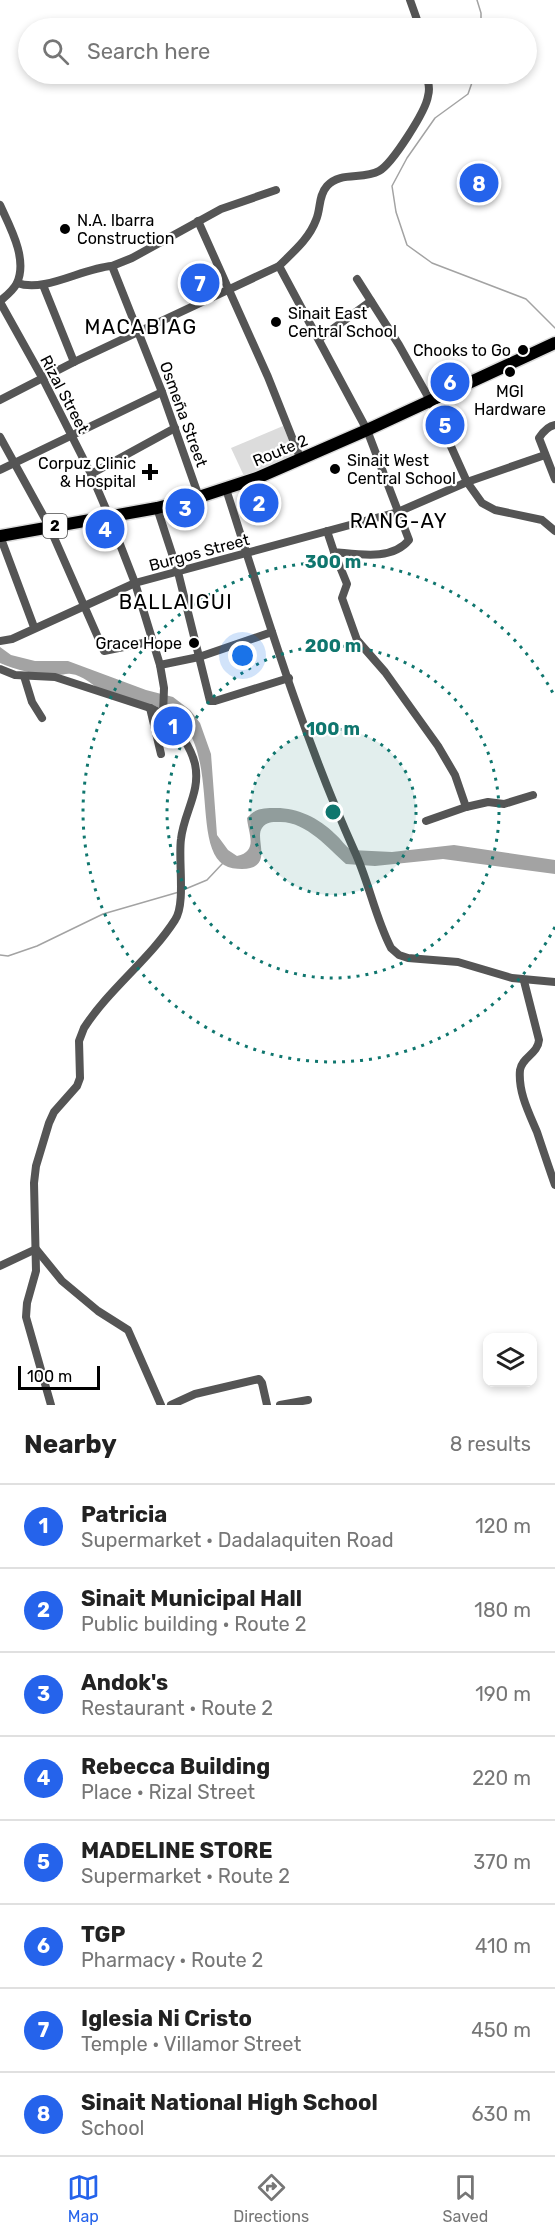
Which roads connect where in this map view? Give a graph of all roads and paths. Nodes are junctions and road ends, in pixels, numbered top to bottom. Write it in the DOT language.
graph roads {
  1 [pos="411,0"];
  2 [pos="417,18"];
  3 [pos="427,84"];
  4 [pos="276,190"];
  5 [pos="0,205"];
  6 [pos="198,221"];
  7 [pos="112,266"];
  8 [pos="279,266"];
  9 [pos="357,279"];
  10 [pos="17,283"];
  11 [pos="43,285"];
  12 [pos="229,290"];
  13 [pos="371,301"];
  14 [pos="0,302"];
  15 [pos="139,332"];
  16 [pos="319,339"];
  17 [pos="555,345"];
  18 [pos="74,362"];
  19 [pos="43,379"];
  20 [pos="162,392"];
  21 [pos="0,400"];
  22 [pos="430,401"];
  23 [pos="555,425"];
  24 [pos="175,428"];
  25 [pos="367,430"];
  26 [pos="0,437"];
  27 [pos="72,437"];
  28 [pos="545,455"];
  29 [pos="301,460"];
  30 [pos="14,464"];
  31 [pos="0,470"];
  32 [pos="91,474"];
  33 [pos="555,479"];
  34 [pos="467,482"];
  35 [pos="226,489"];
  36 [pos="199,497"];
  37 [pos="157,508"];
  38 [pos="398,512"];
  39 [pos="110,516"];
  40 [pos="49,526"];
  41 [pos="327,531"];
  42 [pos="555,531"];
  43 [pos="0,536"];
  44 [pos="334,552"];
  45 [pos="247,553"];
  46 [pos="178,572"];
  47 [pos="135,583"];
  48 [pos="84,605"];
  49 [pos="34,627"];
  50 [pos="272,632"];
  51 [pos="0,641"];
  52 [pos="153,641"];
  53 [pos="199,657"];
  54 [pos="160,665"];
  55 [pos="0,669"];
  56 [pos="24,676"];
  57 [pos="289,678"];
  58 [pos="150,708"];
  59 [pos="163,710"];
  60 [pos="42,718"];
  61 [pos="161,754"];
  62 [pos="532,795"];
  63 [pos="466,807"];
  64 [pos="426,821"];
  65 [pos="524,981"];
  66 [pos="555,982"];
  67 [pos="555,1185"];
  68 [pos="36,1249"];
  69 [pos="0,1266"];
  70 [pos="308,1400"];
  71 [pos="51,1405"];
  72 [pos="161,1405"];
  73 [pos="171,1405"];
  74 [pos="267,1405"];
  75 [pos="280,1405"];
  1 -- 2 [label="street"];
  3 -- 8 [label="street"];
  4 -- 6 [label="street"];
  5 -- 10 [label="street"];
  6 -- 7 [label="street"];
  6 -- 12 [label="street"];
  7 -- 11 [label="street"];
  7 -- 15 [label="street, Osmeña Street"];
  8 -- 12 [label="street"];
  8 -- 16 [label="street"];
  9 -- 13 [label="street"];
  10 -- 11 [label="street"];
  10 -- 14 [label="street"];
  11 -- 18 [label="street"];
  12 -- 15 [label="street"];
  12 -- 29 [label="street"];
  13 -- 16 [label="street"];
  13 -- 22 [label="street"];
  14 -- 19 [label="street, Rizal Street"];
  15 -- 18 [label="street"];
  15 -- 20 [label="street, Osmeña Street"];
  16 -- 25 [label="street"];
  17 -- 22 [label="highway, Route 2 / 2"];
  18 -- 19 [label="street"];
  19 -- 21 [label="street"];
  19 -- 27 [label="street, Rizal Street"];
  20 -- 24 [label="street, Osmeña Street"];
  20 -- 27 [label="street"];
  22 -- 25 [label="highway, Route 2 / 2"];
  22 -- 34 [label="street"];
  23 -- 28 [label="street"];
  24 -- 32 [label="street"];
  24 -- 36 [label="street, Osmeña Street"];
  25 -- 29 [label="highway, Route 2 / 2"];
  25 -- 38 [label="street"];
  26 -- 30 [label="street"];
  27 -- 30 [label="street"];
  27 -- 32 [label="street, Rizal Street"];
  28 -- 33 [label="street"];
  28 -- 34 [label="street, Burgos Street"];
  29 -- 35 [label="highway, Route 2 / 2"];
  30 -- 31 [label="street"];
  30 -- 40 [label="street"];
  32 -- 39 [label="street, Rizal Street"];
  34 -- 38 [label="street, Burgos Street"];
  34 -- 42 [label="street"];
  35 -- 36 [label="highway, Route 2 / 2"];
  35 -- 45 [label="street"];
  36 -- 37 [label="highway, Route 2 / 2"];
  37 -- 39 [label="highway, Route 2 / 2"];
  37 -- 46 [label="street"];
  38 -- 41 [label="street, Burgos Street"];
  38 -- 44 [label="street"];
  39 -- 40 [label="highway, Route 2 / 2"];
  39 -- 47 [label="street, Rizal Street"];
  40 -- 43 [label="highway, Route 2 / 2"];
  40 -- 48 [label="street"];
  41 -- 44 [label="street"];
  41 -- 45 [label="street, Burgos Street"];
  43 -- 49 [label="street"];
  44 -- 63 [label="street"];
  45 -- 46 [label="street, Burgos Street"];
  45 -- 50 [label="street"];
  46 -- 47 [label="street, Burgos Street"];
  46 -- 53 [label="street"];
  47 -- 48 [label="street, Burgos Street"];
  47 -- 52 [label="street, Rizal Street"];
  48 -- 49 [label="street, Burgos Street"];
  48 -- 52 [label="street"];
  49 -- 51 [label="street, Burgos Street"];
  50 -- 53 [label="street"];
  50 -- 57 [label="street"];
  52 -- 54 [label="street, Rizal Street"];
  53 -- 54 [label="street"];
  53 -- 57 [label="street"];
  54 -- 59 [label="street, Rizal Street"];
  55 -- 56 [label="street"];
  56 -- 58 [label="street"];
  56 -- 60 [label="street"];
  57 -- 65 [label="street"];
  58 -- 59 [label="street"];
  58 -- 61 [label="street"];
  59 -- 68 [label="street"];
  62 -- 63 [label="street"];
  63 -- 64 [label="street"];
  65 -- 66 [label="street"];
  65 -- 67 [label="street"];
  68 -- 69 [label="street"];
  68 -- 71 [label="street"];
  68 -- 72 [label="street"];
  70 -- 75 [label="street"];
  73 -- 74 [label="street"];
}
